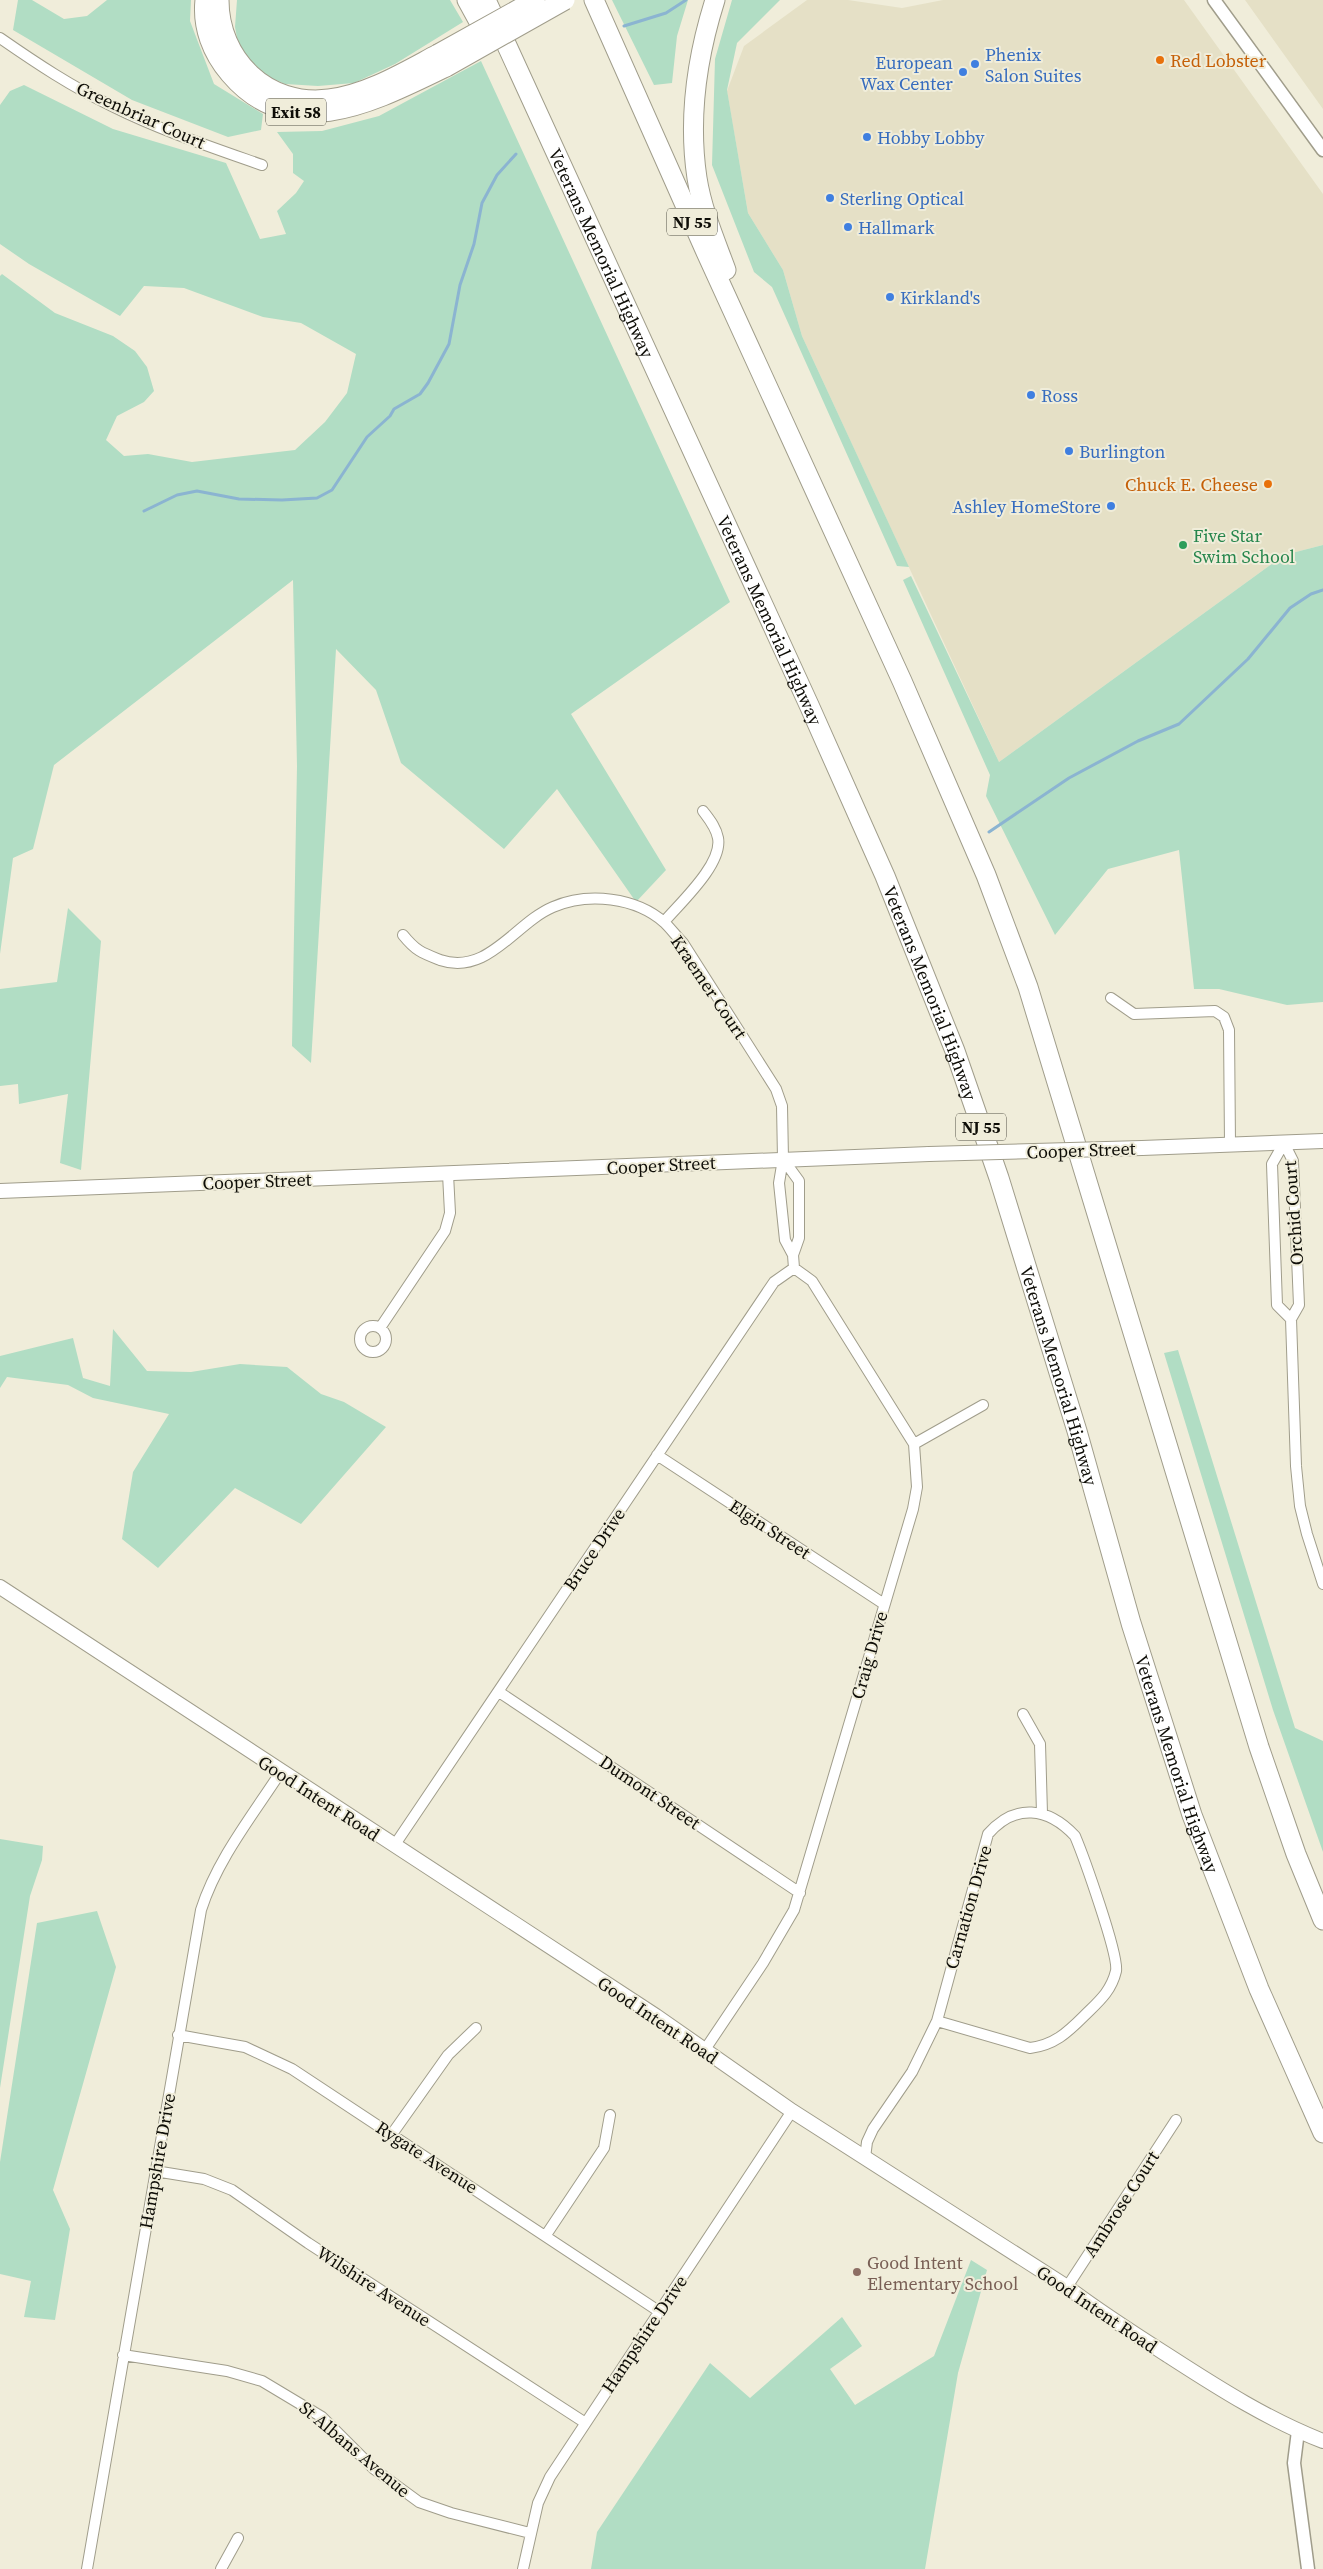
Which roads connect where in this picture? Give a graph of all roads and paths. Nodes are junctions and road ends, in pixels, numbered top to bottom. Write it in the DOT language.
graph roads {
  1 [pos="205,0"];
  2 [pos="219,0"];
  3 [pos="466,0"];
  4 [pos="486,0"];
  5 [pos="535,0"];
  6 [pos="565,0"];
  7 [pos="594,0"];
  8 [pos="715,0"];
  9 [pos="1214,0"];
  10 [pos="0,38"];
  11 [pos="442,61"];
  12 [pos="528,93"];
  13 [pos="1323,150"];
  14 [pos="262,165"];
  15 [pos="794,444"];
  16 [pos="703,810"];
  17 [pos="664,922"];
  18 [pos="403,935"];
  19 [pos="1111,998"];
  20 [pos="1323,1141"];
  21 [pos="1284,1143"];
  22 [pos="1230,1144"];
  23 [pos="783,1159"];
  24 [pos="448,1174"];
  25 [pos="0,1191"];
  26 [pos="793,1255"];
  27 [pos="794,1268"];
  28 [pos="1291,1319"];
  29 [pos="380,1328"];
  30 [pos="983,1405"];
  31 [pos="914,1444"];
  32 [pos="657,1455"];
  33 [pos="1323,1584"];
  34 [pos="0,1587"];
  35 [pos="884,1604"];
  36 [pos="499,1692"];
  37 [pos="1022,1714"];
  38 [pos="280,1773"];
  39 [pos="1042,1813"];
  40 [pos="394,1846"];
  41 [pos="800,1893"];
  42 [pos="1323,1920"];
  43 [pos="936,2021"];
  44 [pos="476,2028"];
  45 [pos="178,2036"];
  46 [pos="704,2051"];
  47 [pos="792,2111"];
  48 [pos="610,2115"];
  49 [pos="1176,2120"];
  50 [pos="1323,2133"];
  51 [pos="392,2134"];
  52 [pos="864,2158"];
  53 [pos="155,2171"];
  54 [pos="546,2235"];
  55 [pos="1067,2288"];
  56 [pos="660,2312"];
  57 [pos="123,2355"];
  58 [pos="584,2422"];
  59 [pos="1298,2431"];
  60 [pos="1323,2441"];
  61 [pos="530,2534"];
  62 [pos="238,2538"];
  63 [pos="87,2569"];
  64 [pos="221,2569"];
  65 [pos="524,2569"];
  66 [pos="1308,2569"];
  1 -- 11 [label="highway, Exit 58"];
  2 -- 11 [label="highway"];
  3 -- 12 [label="highway"];
  4 -- 12 [label="highway, Veterans Memorial Highway / NJ 55"];
  5 -- 11 [label="highway, bridge"];
  6 -- 11 [label="highway, Exit 58, bridge"];
  7 -- 15 [label="highway, NJ 55"];
  8 -- 15 [label="highway"];
  9 -- 13 [label="street"];
  10 -- 14 [label="street, Greenbriar Court"];
  12 -- 50 [label="highway, Veterans Memorial Highway / NJ 55"];
  15 -- 42 [label="highway, NJ 55"];
  16 -- 17 [label="street"];
  17 -- 18 [label="street, Kraemer Court"];
  17 -- 23 [label="street, Kraemer Court"];
  19 -- 22 [label="street"];
  20 -- 21 [label="main road, Cooper Street"];
  21 -- 22 [label="main road, Cooper Street"];
  21 -- 28 [label="street, Orchid Court"];
  21 -- 28 [label="street, Orchid Court"];
  22 -- 23 [label="main road, Cooper Street, bridge"];
  23 -- 24 [label="main road, Cooper Street"];
  23 -- 26 [label="street"];
  23 -- 26 [label="street"];
  24 -- 25 [label="main road, Cooper Street"];
  24 -- 29 [label="street"];
  26 -- 27 [label="street"];
  27 -- 31 [label="street, Craig Drive"];
  27 -- 32 [label="street, Bruce Drive"];
  28 -- 33 [label="street, Orchid Court"];
  30 -- 31 [label="street"];
  31 -- 35 [label="street, Craig Drive"];
  32 -- 35 [label="street, Elgin Street"];
  32 -- 36 [label="street, Bruce Drive"];
  34 -- 38 [label="main road, Good Intent Road"];
  35 -- 41 [label="street, Craig Drive"];
  36 -- 40 [label="street, Bruce Drive"];
  36 -- 41 [label="street, Dumont Street"];
  37 -- 39 [label="street"];
  38 -- 40 [label="main road, Good Intent Road"];
  38 -- 45 [label="street, Hampshire Drive"];
  39 -- 43 [label="street, Carnation Drive"];
  39 -- 43 [label="street"];
  40 -- 46 [label="main road, Good Intent Road"];
  41 -- 46 [label="street, Craig Drive"];
  43 -- 52 [label="street, Carnation Drive"];
  44 -- 51 [label="street"];
  45 -- 51 [label="street, Rygate Avenue"];
  45 -- 53 [label="street, Hampshire Drive"];
  46 -- 47 [label="main road, Good Intent Road"];
  47 -- 52 [label="main road, Good Intent Road"];
  47 -- 56 [label="street, Hampshire Drive"];
  48 -- 54 [label="street"];
  49 -- 55 [label="street, Ambrose Court"];
  51 -- 54 [label="street, Rygate Avenue"];
  52 -- 55 [label="main road, Good Intent Road"];
  53 -- 57 [label="street, Hampshire Drive"];
  53 -- 58 [label="street, Wilshire Avenue"];
  54 -- 56 [label="street, Rygate Avenue"];
  55 -- 59 [label="main road, Good Intent Road"];
  56 -- 58 [label="street, Hampshire Drive"];
  57 -- 61 [label="street, St Albans Avenue"];
  57 -- 63 [label="street, Hampshire Drive"];
  58 -- 61 [label="street, Hampshire Drive"];
  59 -- 60 [label="main road, Good Intent Road"];
  59 -- 66 [label="street"];
  61 -- 65 [label="street, Hampshire Drive"];
  62 -- 64 [label="street"];
}
